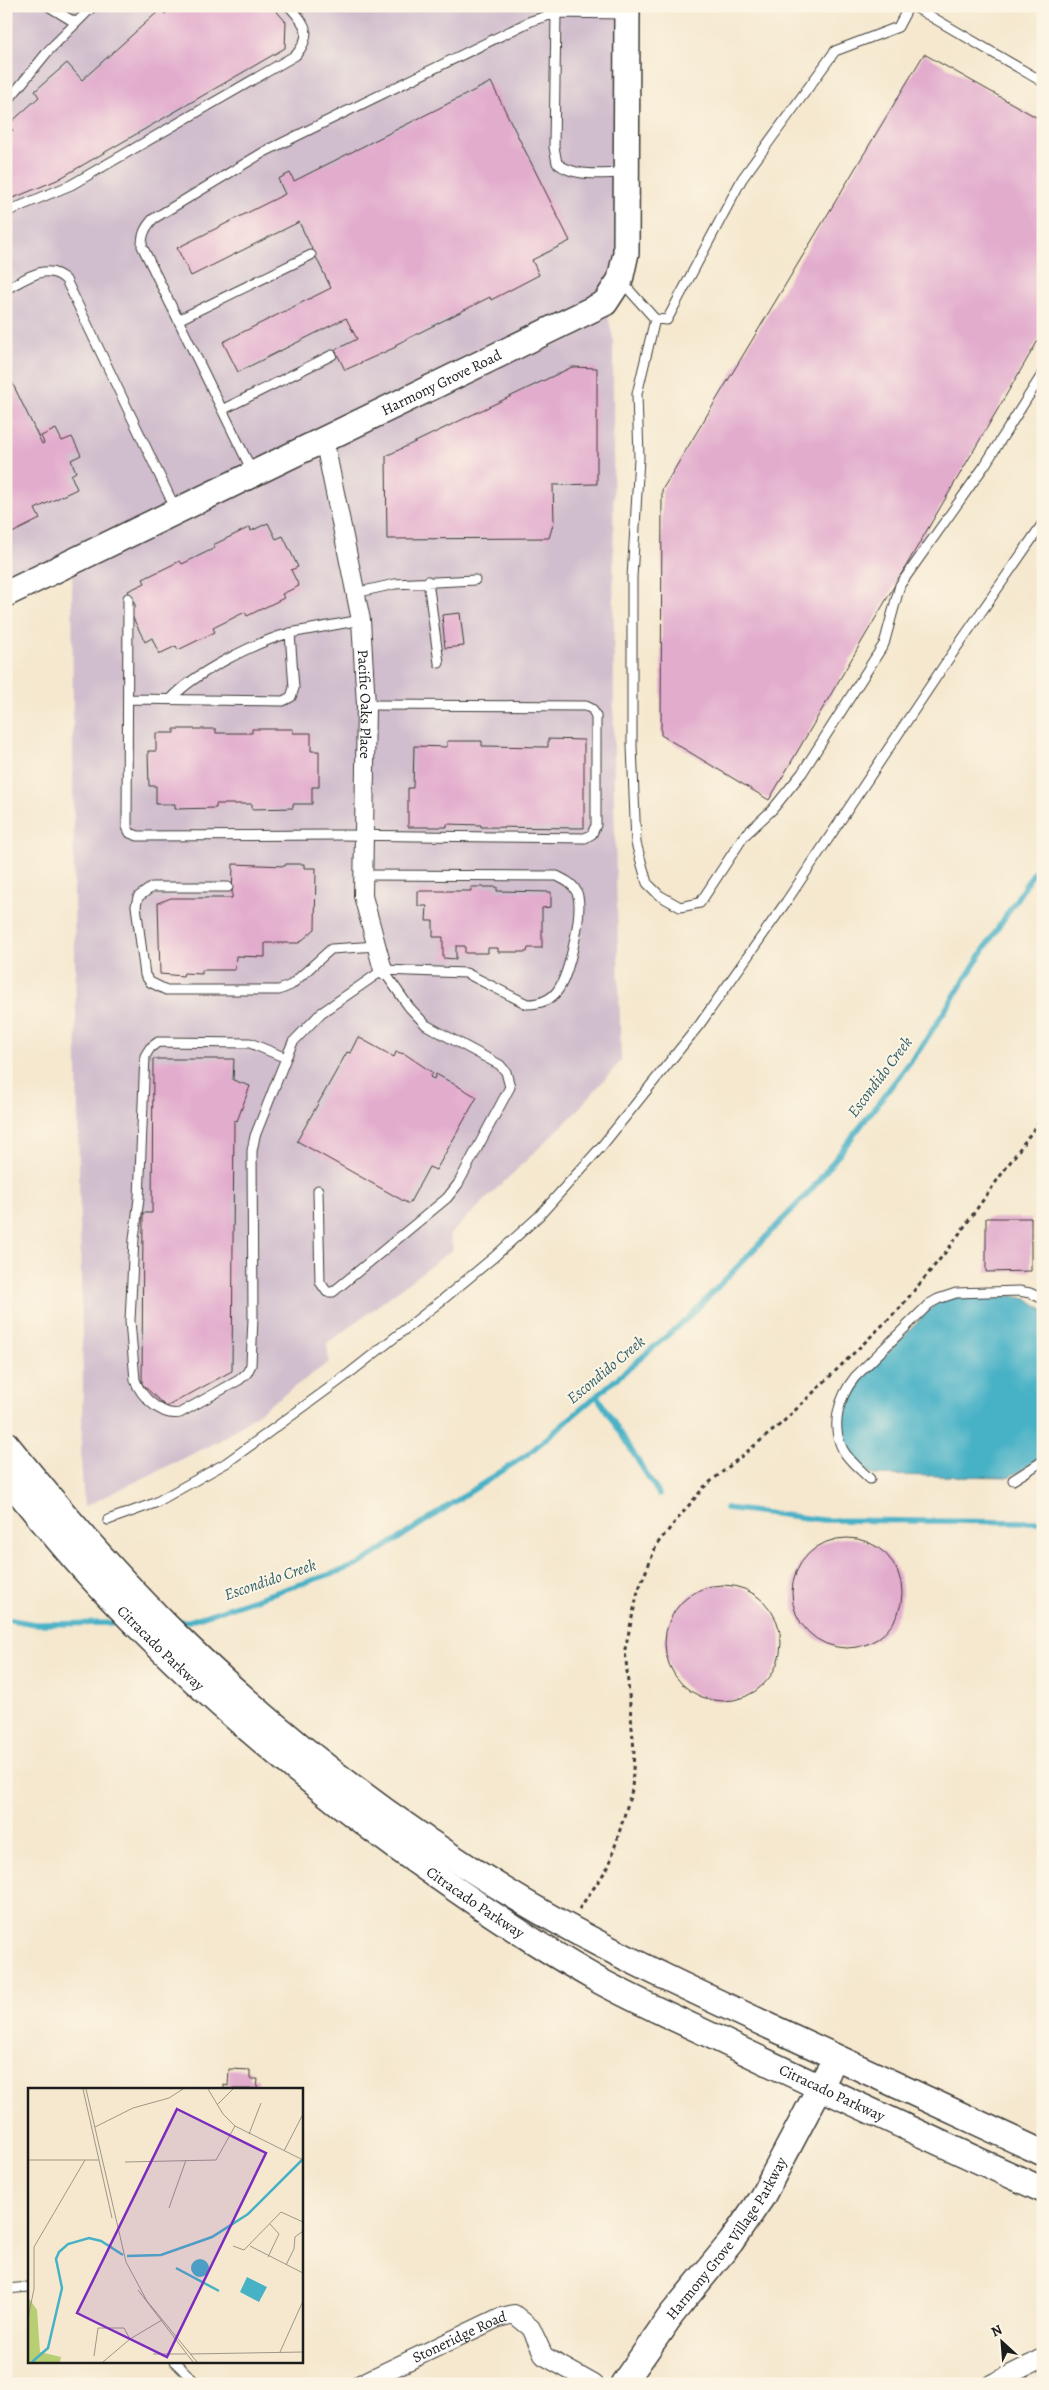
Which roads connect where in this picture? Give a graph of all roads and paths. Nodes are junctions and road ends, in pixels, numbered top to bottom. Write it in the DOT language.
graph roads {
  1 [pos="48,6"];
  2 [pos="93,6"];
  3 [pos="289,6"];
  4 [pos="382,6"];
  5 [pos="397,6"];
  6 [pos="909,6"];
  7 [pos="913,6"];
  8 [pos="627,10"];
  9 [pos="556,14"];
  10 [pos="76,23"];
  11 [pos="1043,82"];
  12 [pos="6,103"];
  13 [pos="626,173"];
  14 [pos="6,212"];
  15 [pos="311,255"];
  16 [pos="620,280"];
  17 [pos="6,289"];
  18 [pos="655,319"];
  19 [pos="178,320"];
  20 [pos="332,355"];
  21 [pos="1043,373"];
  22 [pos="222,410"];
  23 [pos="324,439"];
  24 [pos="253,474"];
  25 [pos="177,511"];
  26 [pos="1043,523"];
  27 [pos="475,580"];
  28 [pos="428,581"];
  29 [pos="355,593"];
  30 [pos="6,594"];
  31 [pos="128,598"];
  32 [pos="361,620"];
  33 [pos="290,633"];
  34 [pos="439,663"];
  35 [pos="128,699"];
  36 [pos="172,699"];
  37 [pos="366,705"];
  38 [pos="364,837"];
  39 [pos="364,874"];
  40 [pos="228,887"];
  41 [pos="377,946"];
  42 [pos="383,970"];
  43 [pos="286,1058"];
  44 [pos="1043,1116"];
  45 [pos="318,1190"];
  46 [pos="1043,1299"];
  47 [pos="6,1444"];
  48 [pos="1043,1461"];
  49 [pos="6,1477"];
  50 [pos="870,1479"];
  51 [pos="1013,1480"];
  52 [pos="108,1520"];
  53 [pos="97,1568"];
  54 [pos="295,1754"];
  55 [pos="567,1926"];
  56 [pos="836,2057"];
  57 [pos="820,2087"];
  58 [pos="1043,2153"];
  59 [pos="1043,2190"];
  60 [pos="28,2287"];
  61 [pos="6,2289"];
  62 [pos="1043,2358"];
  63 [pos="175,2362"];
  64 [pos="197,2384"];
  65 [pos="360,2384"];
  66 [pos="594,2384"];
  67 [pos="623,2384"];
  68 [pos="992,2384"];
  1 -- 10 [label="lane"];
  2 -- 10 [label="lane"];
  3 -- 14 [label="lane"];
  4 -- 5 [label="lane"];
  6 -- 18 [label="lane"];
  7 -- 11 [label="lane"];
  8 -- 9 [label="lane"];
  8 -- 13 [label="main road, Harmony Grove Road"];
  9 -- 13 [label="lane"];
  9 -- 19 [label="lane"];
  10 -- 12 [label="lane"];
  13 -- 16 [label="main road, Harmony Grove Road"];
  15 -- 19 [label="lane"];
  16 -- 18 [label="lane"];
  16 -- 23 [label="main road, Harmony Grove Road"];
  17 -- 25 [label="lane"];
  18 -- 21 [label="lane"];
  19 -- 22 [label="lane"];
  20 -- 22 [label="lane"];
  22 -- 24 [label="lane"];
  23 -- 24 [label="main road, Harmony Grove Road"];
  23 -- 29 [label="street, Pacific Oaks Place"];
  24 -- 25 [label="main road, Harmony Grove Road"];
  25 -- 30 [label="main road, Harmony Grove Road"];
  26 -- 52 [label="lane"];
  27 -- 28 [label="lane"];
  28 -- 29 [label="lane"];
  28 -- 34 [label="lane"];
  29 -- 32 [label="street, Pacific Oaks Place"];
  31 -- 35 [label="lane"];
  32 -- 33 [label="lane"];
  32 -- 37 [label="street, Pacific Oaks Place"];
  33 -- 36 [label="lane"];
  33 -- 36 [label="lane"];
  35 -- 36 [label="lane"];
  35 -- 38 [label="lane"];
  37 -- 38 [label="street, Pacific Oaks Place"];
  37 -- 38 [label="lane"];
  38 -- 39 [label="street, Pacific Oaks Place"];
  39 -- 41 [label="street, Pacific Oaks Place"];
  39 -- 42 [label="lane"];
  40 -- 41 [label="lane"];
  41 -- 42 [label="street, Pacific Oaks Place"];
  42 -- 43 [label="lane"];
  42 -- 45 [label="lane"];
  43 -- 43 [label="lane"];
  44 -- 55 [label="path"];
  46 -- 50 [label="lane"];
  47 -- 53 [label="main road, Citracado Parkway"];
  48 -- 51 [label="lane"];
  49 -- 53 [label="main road, Citracado Parkway"];
  53 -- 54 [label="main road, Citracado Parkway"];
  54 -- 55 [label="main road, Citracado Parkway"];
  54 -- 57 [label="main road, Citracado Parkway"];
  55 -- 56 [label="main road, Citracado Parkway"];
  56 -- 57 [label="main road, Harmony Grove Village Parkway"];
  56 -- 58 [label="main road, Citracado Parkway"];
  57 -- 59 [label="main road, Citracado Parkway"];
  57 -- 67 [label="main road, Harmony Grove Village Parkway"];
  60 -- 61 [label="lane"];
  62 -- 68 [label="street"];
  63 -- 64 [label="lane"];
  65 -- 66 [label="street, Stoneridge Road"];
}
